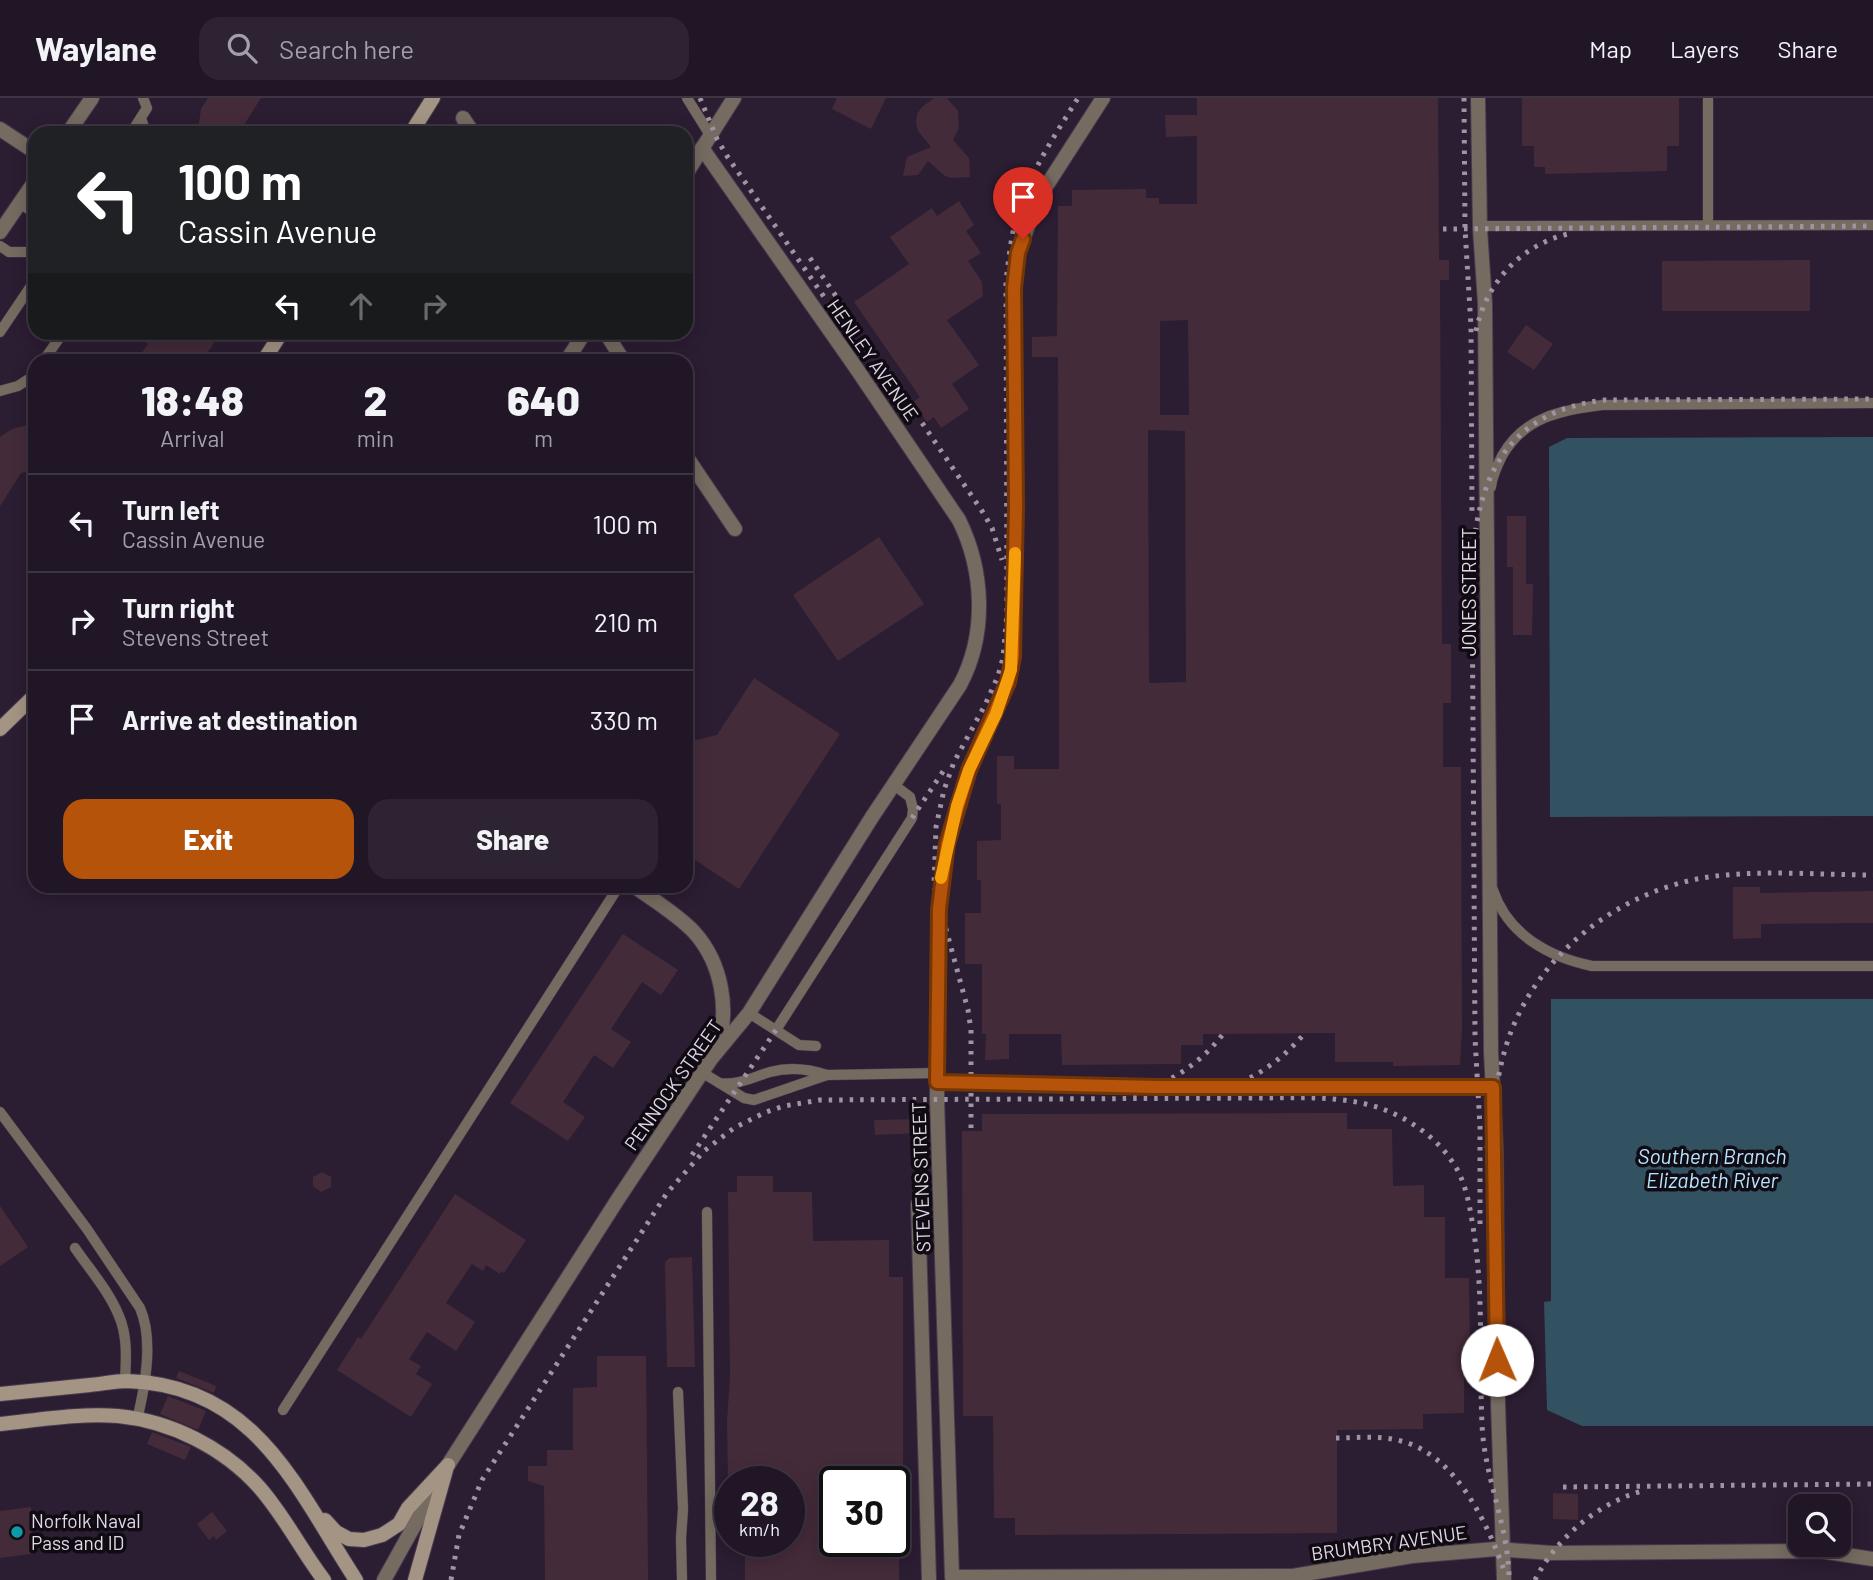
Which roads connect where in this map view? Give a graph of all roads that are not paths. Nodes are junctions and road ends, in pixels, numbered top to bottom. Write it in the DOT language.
graph roads {
  1 [pos="92,98"];
  2 [pos="143,98"];
  3 [pos="687,98"];
  4 [pos="734,98"];
  5 [pos="1103,98"];
  6 [pos="1478,98"];
  7 [pos="1709,98"];
  8 [pos="427,100"];
  9 [pos="141,118"];
  10 [pos="463,118"];
  11 [pos="73,126"];
  12 [pos="136,126"];
  13 [pos="144,126"];
  14 [pos="414,126"];
  15 [pos="468,126"];
  16 [pos="0,130"];
  17 [pos="710,135"];
  18 [pos="28,148"];
  19 [pos="702,148"];
  20 [pos="693,163"];
  21 [pos="28,191"];
  22 [pos="20,203"];
  23 [pos="28,209"];
  24 [pos="1709,225"];
  25 [pos="1873,225"];
  26 [pos="1480,226"];
  27 [pos="0,232"];
  28 [pos="0,246"];
  29 [pos="28,252"];
  30 [pos="28,290"];
  31 [pos="0,332"];
  32 [pos="28,380"];
  33 [pos="0,391"];
  34 [pos="1873,403"];
  35 [pos="693,466"];
  36 [pos="1488,519"];
  37 [pos="735,529"];
  38 [pos="979,609"];
  39 [pos="28,702"];
  40 [pos="0,729"];
  41 [pos="894,785"];
  42 [pos="1490,876"];
  43 [pos="615,893"];
  44 [pos="643,893"];
  45 [pos="1873,966"];
  46 [pos="749,1013"];
  47 [pos="776,1030"];
  48 [pos="816,1046"];
  49 [pos="711,1059"];
  50 [pos="703,1073"];
  51 [pos="827,1075"];
  52 [pos="937,1078"];
  53 [pos="719,1083"];
  54 [pos="1493,1087"];
  55 [pos="0,1112"];
  56 [pos="918,1204"];
  57 [pos="707,1212"];
  58 [pos="75,1248"];
  59 [pos="125,1381"];
  60 [pos="146,1383"];
  61 [pos="678,1392"];
  62 [pos="0,1394"];
  63 [pos="283,1409"];
  64 [pos="137,1420"];
  65 [pos="0,1424"];
  66 [pos="448,1465"];
  67 [pos="309,1503"];
  68 [pos="1503,1549"];
  69 [pos="305,1555"];
  70 [pos="1873,1559"];
  71 [pos="1310,1577"];
  72 [pos="952,1578"];
  73 [pos="1114,1578"];
  74 [pos="314,1580"];
  75 [pos="324,1580"];
  76 [pos="356,1580"];
  77 [pos="384,1580"];
  78 [pos="415,1580"];
  79 [pos="682,1580"];
  80 [pos="711,1580"];
  81 [pos="929,1580"];
  82 [pos="1504,1580"];
  1 -- 11 [label="street"];
  2 -- 9 [label="lane"];
  3 -- 17 [label="lane"];
  4 -- 17 [label="street"];
  5 -- 52 [label="street, STEVENS STREET"];
  6 -- 26 [label="street, JONES STREET"];
  7 -- 24 [label="lane"];
  8 -- 14 [label="street"];
  9 -- 12 [label="lane"];
  9 -- 13 [label="lane"];
  10 -- 15 [label="street"];
  16 -- 18 [label="street"];
  17 -- 19 [label="street"];
  19 -- 20 [label="street"];
  19 -- 38 [label="street, HENLEY AVENUE"];
  21 -- 22 [label="street"];
  22 -- 23 [label="lane"];
  22 -- 27 [label="street"];
  24 -- 25 [label="lane"];
  24 -- 26 [label="lane"];
  26 -- 36 [label="street, JONES STREET"];
  28 -- 29 [label="lane"];
  30 -- 31 [label="lane"];
  32 -- 33 [label="lane"];
  34 -- 36 [label="lane"];
  35 -- 37 [label="street"];
  36 -- 42 [label="street, JONES STREET"];
  38 -- 41 [label="street, PENNOCK STREET"];
  39 -- 40 [label="street"];
  41 -- 46 [label="street, PENNOCK STREET"];
  41 -- 47 [label="lane"];
  42 -- 45 [label="lane"];
  42 -- 54 [label="street, JONES STREET"];
  43 -- 63 [label="lane"];
  44 -- 49 [label="street"];
  46 -- 47 [label="lane"];
  46 -- 49 [label="street, PENNOCK STREET"];
  47 -- 48 [label="lane"];
  49 -- 50 [label="street, PENNOCK STREET"];
  50 -- 53 [label="lane"];
  50 -- 66 [label="street, PENNOCK STREET"];
  51 -- 52 [label="lane"];
  51 -- 53 [label="lane"];
  51 -- 53 [label="lane"];
  52 -- 54 [label="street"];
  52 -- 72 [label="street, STEVENS STREET"];
  54 -- 68 [label="street, JONES STREET"];
  55 -- 60 [label="lane"];
  56 -- 81 [label="street, STEVENS STREET"];
  57 -- 80 [label="lane"];
  58 -- 59 [label="lane"];
  59 -- 60 [label="street"];
  59 -- 62 [label="street"];
  60 -- 64 [label="lane"];
  60 -- 67 [label="street"];
  61 -- 79 [label="lane"];
  64 -- 65 [label="street"];
  64 -- 69 [label="street"];
  66 -- 67 [label="street"];
  66 -- 77 [label="street, PENNOCK STREET"];
  66 -- 78 [label="street"];
  67 -- 76 [label="street"];
  68 -- 70 [label="street, BRUMBRY AVENUE"];
  68 -- 71 [label="street, BRUMBRY AVENUE"];
  68 -- 82 [label="street, JONES STREET"];
  69 -- 74 [label="street"];
  69 -- 75 [label="street"];
  71 -- 73 [label="street, BRUMBRY AVENUE"];
  72 -- 73 [label="street, BRUMBRY AVENUE"];
}
